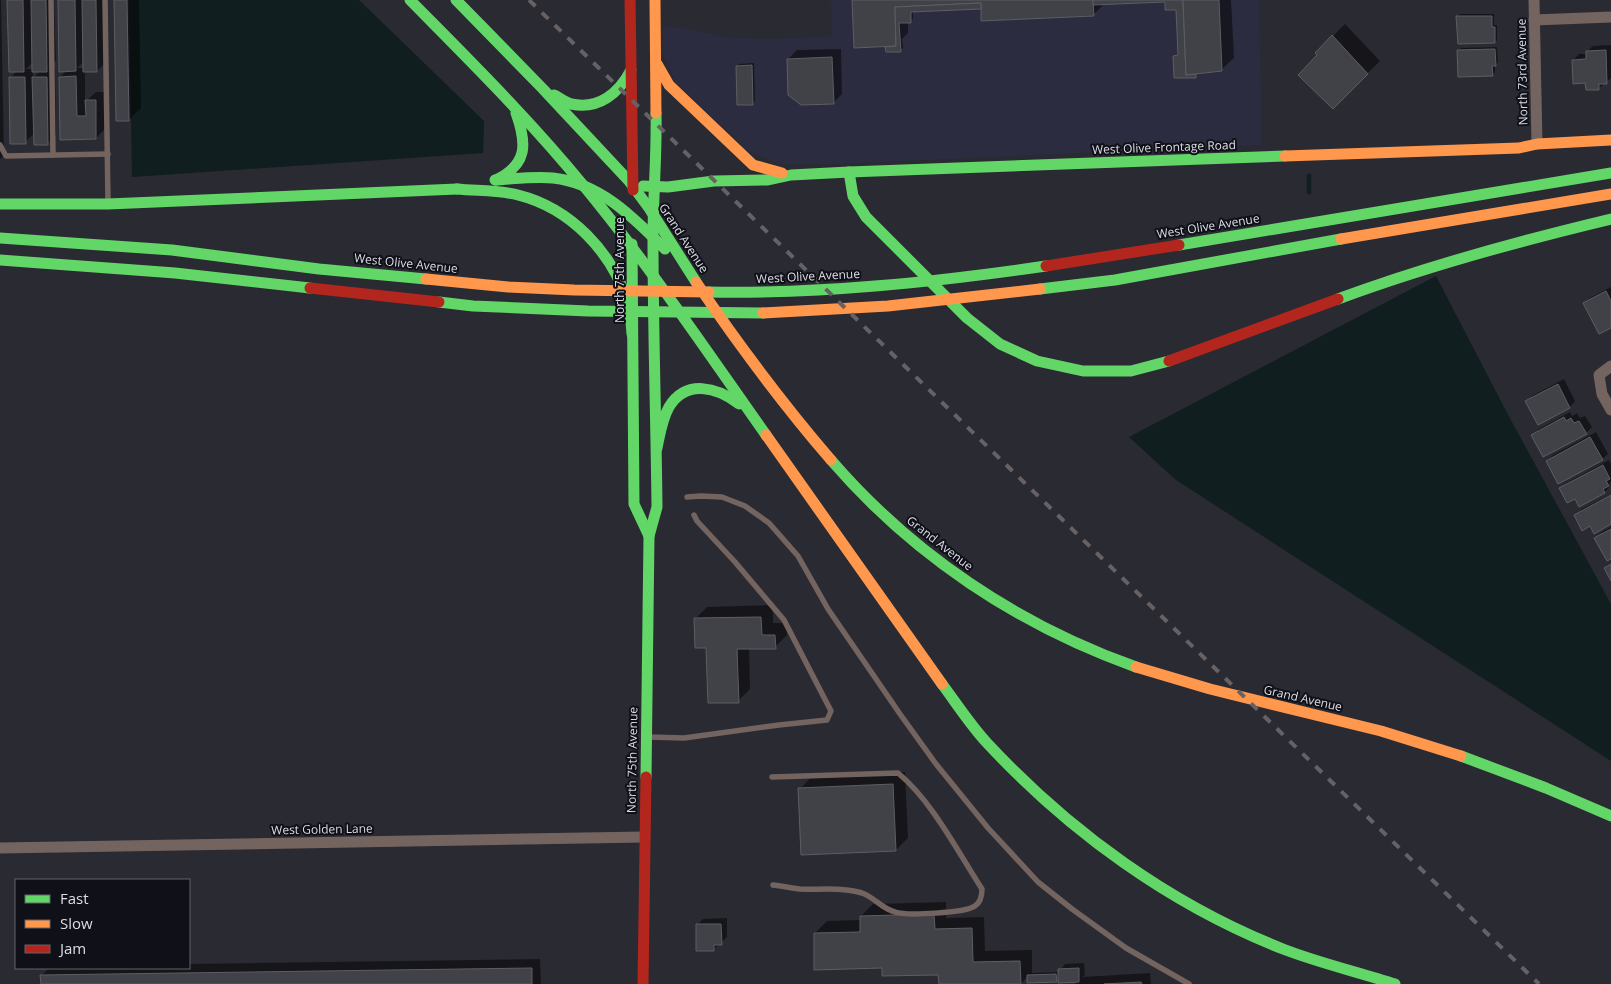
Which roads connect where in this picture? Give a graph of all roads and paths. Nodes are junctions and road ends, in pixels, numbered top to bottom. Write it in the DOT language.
graph roads {
  1 [pos="51,0"];
  2 [pos="105,0"];
  3 [pos="410,0"];
  4 [pos="456,0"];
  5 [pos="630,0"];
  6 [pos="655,0"];
  7 [pos="1534,0"];
  8 [pos="1611,18"];
  9 [pos="1534,20"];
  10 [pos="655,61"];
  11 [pos="631,70"];
  12 [pos="546,90"];
  13 [pos="513,104"];
  14 [pos="1611,140"];
  15 [pos="1537,144"];
  16 [pos="0,145"];
  17 [pos="108,154"];
  18 [pos="53,155"];
  19 [pos="562,163"];
  20 [pos="586,172"];
  21 [pos="849,172"];
  22 [pos="1611,172"];
  23 [pos="791,175"];
  24 [pos="494,180"];
  25 [pos="616,182"];
  26 [pos="583,184"];
  27 [pos="632,185"];
  28 [pos="654,187"];
  29 [pos="456,189"];
  30 [pos="1611,194"];
  31 [pos="0,204"];
  32 [pos="108,204"];
  33 [pos="654,215"];
  34 [pos="633,218"];
  35 [pos="1611,219"];
  36 [pos="653,237"];
  37 [pos="0,238"];
  38 [pos="632,248"];
  39 [pos="0,260"];
  40 [pos="690,274"];
  41 [pos="654,276"];
  42 [pos="632,334"];
  43 [pos="1611,366"];
  44 [pos="1611,410"];
  45 [pos="755,419"];
  46 [pos="657,448"];
  47 [pos="687,497"];
  48 [pos="694,515"];
  49 [pos="649,536"];
  50 [pos="646,737"];
  51 [pos="772,777"];
  52 [pos="1611,816"];
  53 [pos="645,837"];
  54 [pos="0,848"];
  55 [pos="773,885"];
  56 [pos="643,984"];
  57 [pos="1190,984"];
  58 [pos="1395,984"];
  1 -- 18 [label="lane"];
  2 -- 17 [label="lane"];
  3 -- 13 [label="main road"];
  4 -- 12 [label="main road, Grand Avenue"];
  5 -- 11 [label="main road, North 75th Avenue"];
  6 -- 10 [label="main road, North 75th Avenue"];
  7 -- 9 [label="street, North 73rd Avenue"];
  8 -- 9 [label="street"];
  9 -- 15 [label="street, North 73rd Avenue"];
  10 -- 23 [label="main road"];
  10 -- 28 [label="main road, North 75th Avenue"];
  11 -- 12 [label="main road"];
  11 -- 27 [label="main road, North 75th Avenue"];
  12 -- 27 [label="main road, Grand Avenue"];
  13 -- 19 [label="main road"];
  13 -- 24 [label="main road"];
  14 -- 15 [label="main road, West Olive Frontage Road"];
  15 -- 21 [label="main road, West Olive Frontage Road"];
  16 -- 18 [label="lane"];
  17 -- 18 [label="lane"];
  17 -- 32 [label="lane"];
  19 -- 20 [label="main road"];
  19 -- 26 [label="main road"];
  21 -- 23 [label="main road, West Olive Frontage Road"];
  21 -- 35 [label="main road"];
  22 -- 37 [label="main road, West Olive Avenue"];
  23 -- 28 [label="main road"];
  24 -- 26 [label="main road"];
  24 -- 29 [label="main road"];
  25 -- 27 [label="main road"];
  26 -- 34 [label="main road"];
  26 -- 38 [label="main road"];
  27 -- 28 [label="main road"];
  27 -- 33 [label="main road, Grand Avenue"];
  27 -- 34 [label="main road, North 75th Avenue"];
  28 -- 33 [label="main road, North 75th Avenue"];
  29 -- 32 [label="main road"];
  29 -- 42 [label="main road"];
  30 -- 39 [label="main road"];
  31 -- 32 [label="main road"];
  33 -- 36 [label="main road, North 75th Avenue"];
  33 -- 40 [label="main road, Grand Avenue"];
  34 -- 36 [label="main road"];
  34 -- 38 [label="main road, North 75th Avenue"];
  36 -- 40 [label="main road"];
  36 -- 41 [label="main road, North 75th Avenue"];
  38 -- 41 [label="main road"];
  38 -- 42 [label="main road, North 75th Avenue"];
  40 -- 52 [label="main road, Grand Avenue"];
  41 -- 45 [label="main road"];
  41 -- 46 [label="main road, North 75th Avenue"];
  42 -- 49 [label="main road, North 75th Avenue"];
  43 -- 44 [label="street"];
  45 -- 46 [label="main road"];
  45 -- 58 [label="main road"];
  46 -- 49 [label="main road, North 75th Avenue"];
  47 -- 57 [label="lane"];
  48 -- 50 [label="lane"];
  49 -- 50 [label="main road, North 75th Avenue"];
  50 -- 53 [label="main road, North 75th Avenue"];
  51 -- 55 [label="lane"];
  53 -- 54 [label="street, West Golden Lane"];
  53 -- 56 [label="main road, North 75th Avenue"];
}
